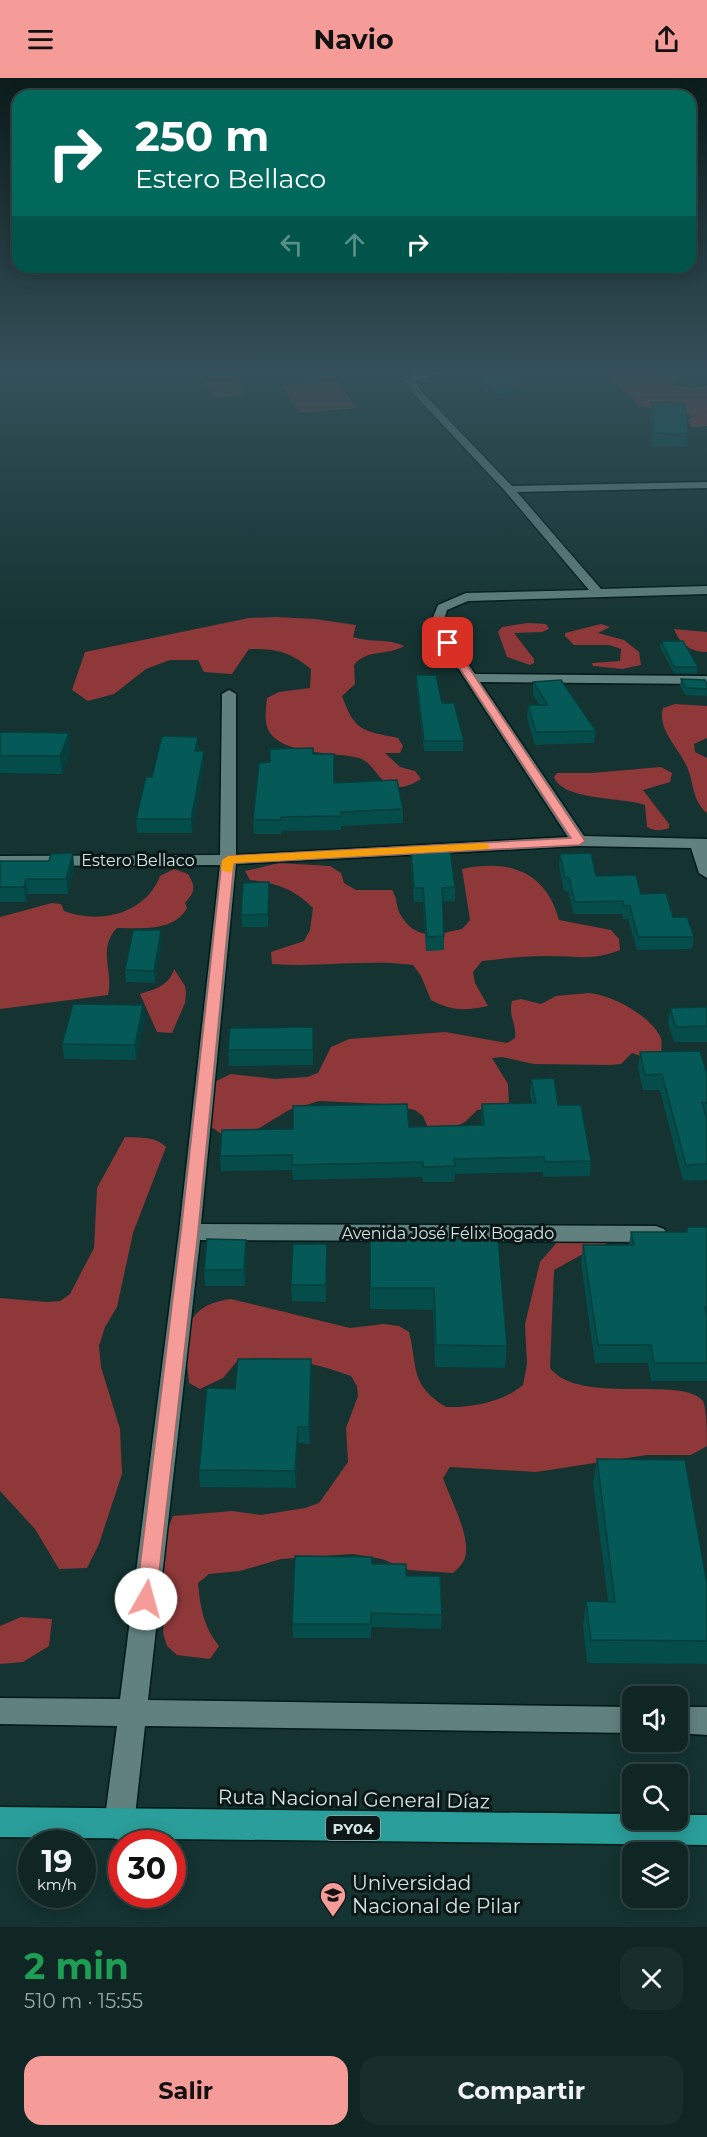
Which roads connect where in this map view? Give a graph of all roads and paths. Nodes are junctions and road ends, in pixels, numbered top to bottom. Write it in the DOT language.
graph roads {
  1 [pos="481,458"];
  2 [pos="707,485"];
  3 [pos="510,489"];
  4 [pos="707,590"];
  5 [pos="597,592"];
  6 [pos="472,678"];
  7 [pos="707,680"];
  8 [pos="229,694"];
  9 [pos="579,841"];
  10 [pos="702,844"];
  11 [pos="228,860"];
  12 [pos="0,861"];
  13 [pos="707,873"];
  14 [pos="189,1232"];
  15 [pos="672,1234"];
  16 [pos="0,1711"];
  17 [pos="132,1714"];
  18 [pos="622,1720"];
  19 [pos="688,1720"];
  20 [pos="707,1721"];
  21 [pos="0,1822"];
  22 [pos="119,1825"];
  23 [pos="707,1830"];
  1 -- 3 [label="street"];
  2 -- 3 [label="street"];
  3 -- 5 [label="street"];
  4 -- 5 [label="street"];
  5 -- 6 [label="street"];
  6 -- 7 [label="street"];
  6 -- 9 [label="street"];
  8 -- 11 [label="street"];
  9 -- 10 [label="street, Estero Bellaco"];
  9 -- 11 [label="street, Estero Bellaco"];
  10 -- 13 [label="street"];
  11 -- 12 [label="street, Estero Bellaco"];
  11 -- 14 [label="street"];
  14 -- 15 [label="street, Avenida José Félix Bogado"];
  14 -- 17 [label="street"];
  16 -- 17 [label="street"];
  17 -- 18 [label="street"];
  17 -- 22 [label="street"];
  19 -- 20 [label="street"];
  21 -- 22 [label="highway, Ruta Nacional General Díaz / PY04"];
  22 -- 23 [label="highway, Ruta Nacional General Díaz / PY04"];
}
